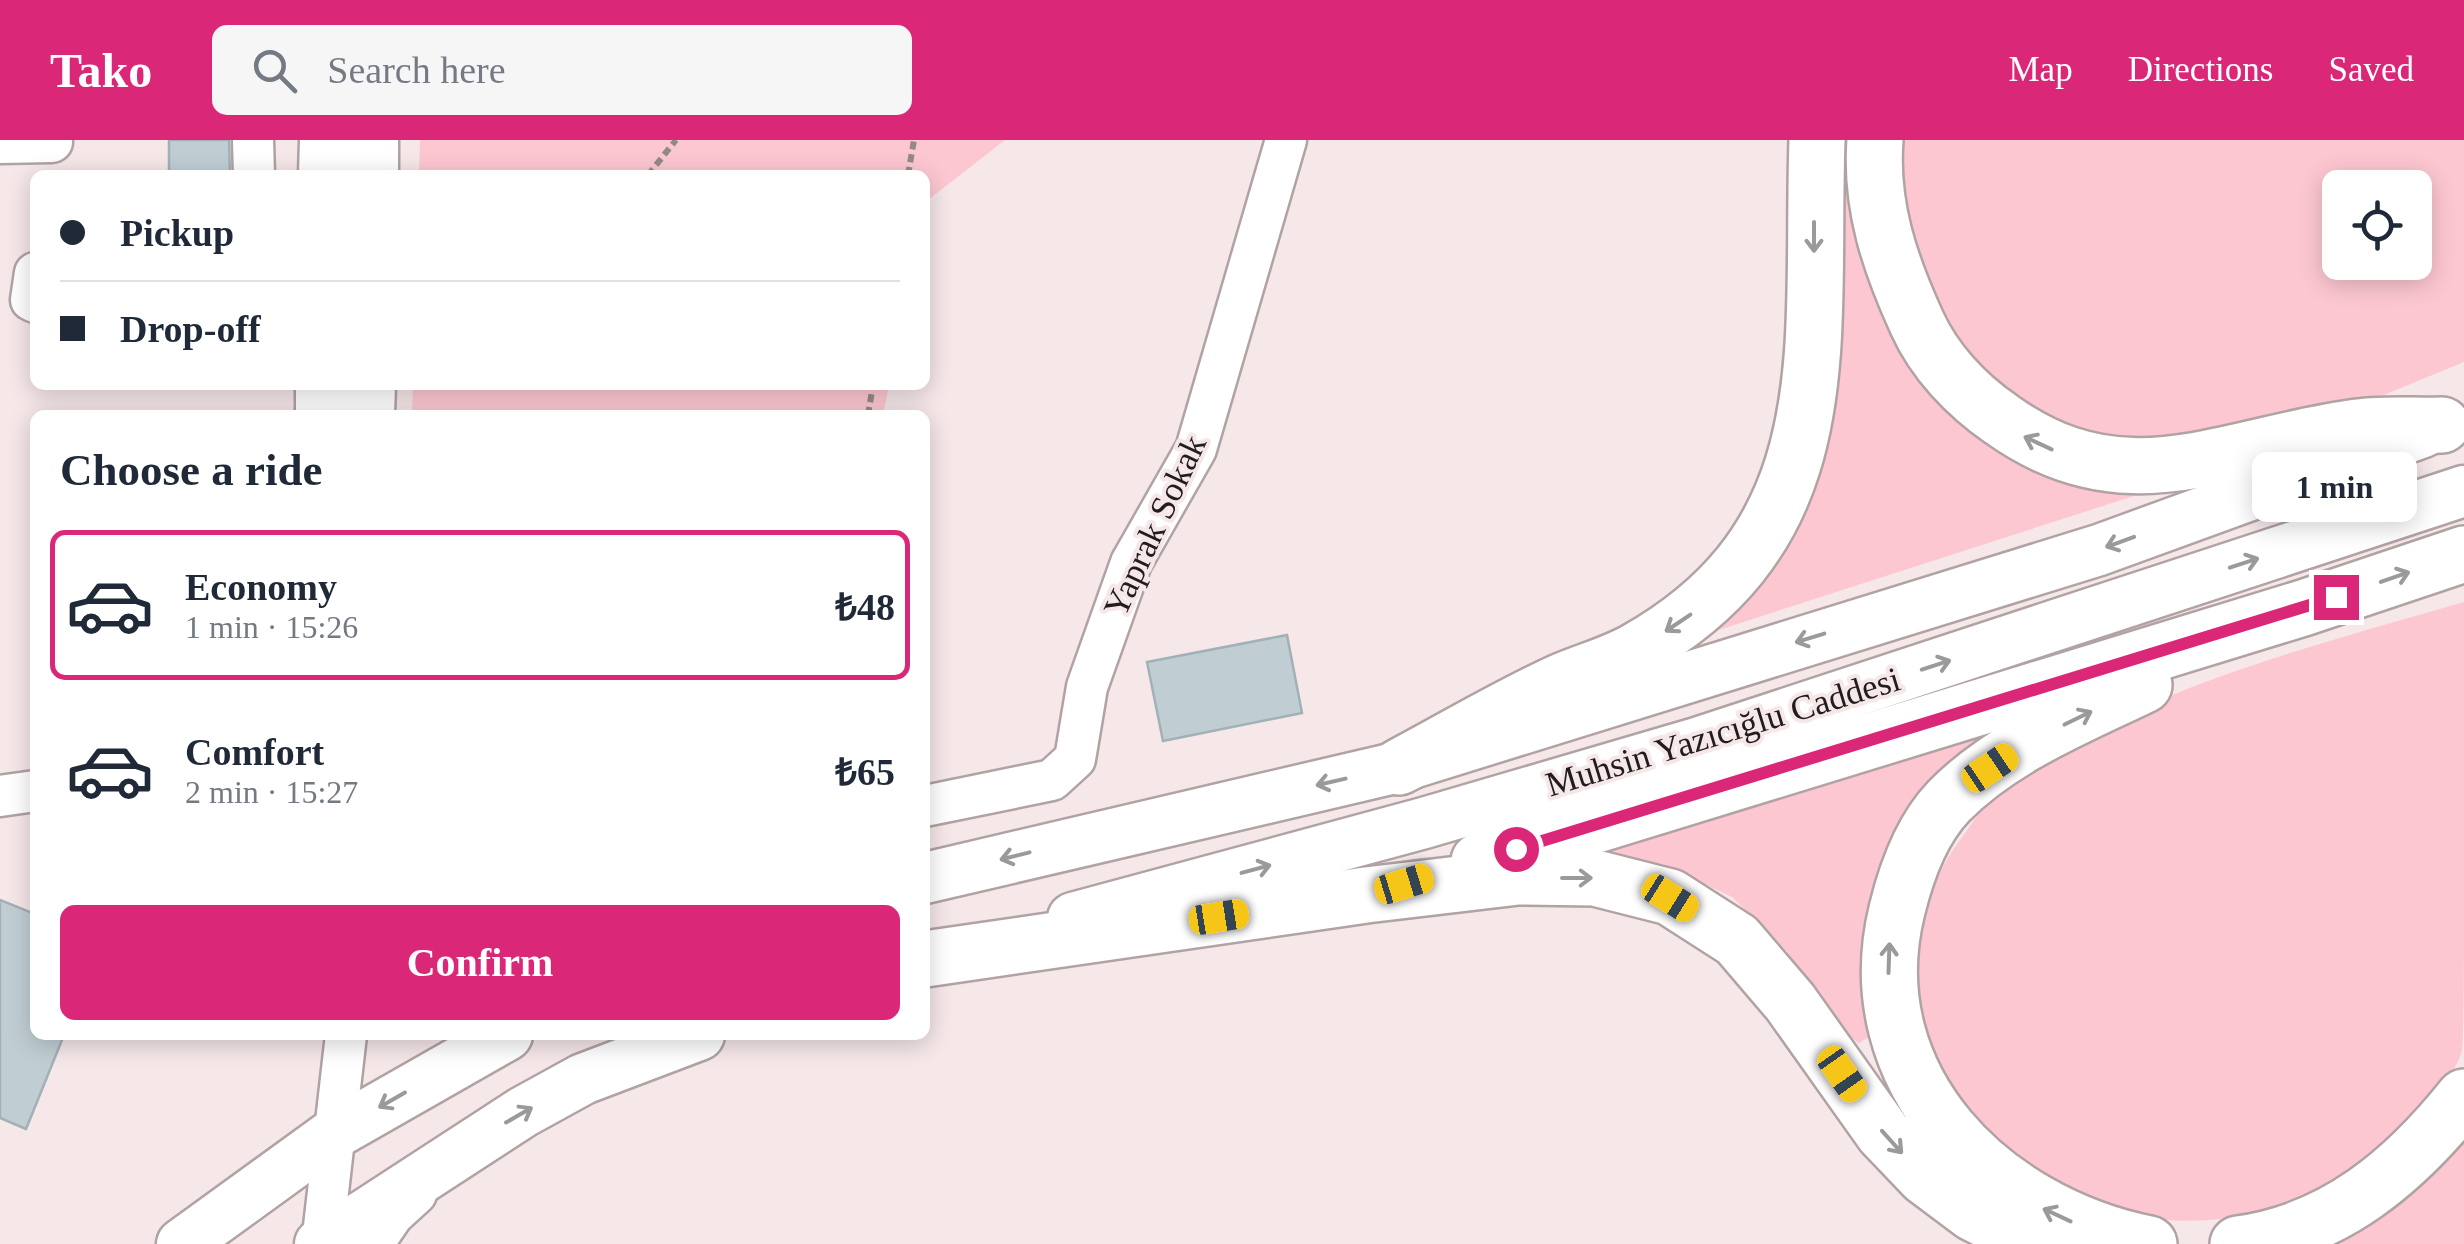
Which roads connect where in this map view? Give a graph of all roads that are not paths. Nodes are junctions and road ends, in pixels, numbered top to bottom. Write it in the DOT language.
graph roads {
  1 [pos="254,140"];
  2 [pos="325,140"];
  3 [pos="373,140"];
  4 [pos="1286,140"];
  5 [pos="1817,140"];
  6 [pos="1875,140"];
  7 [pos="0,143"];
  8 [pos="51,152"];
  9 [pos="254,170"];
  10 [pos="324,170"];
  11 [pos="372,170"];
  12 [pos="2453,422"];
  13 [pos="2460,492"];
  14 [pos="2464,554"];
  15 [pos="2304,608"];
  16 [pos="1398,767"];
  17 [pos="30,791"];
  18 [pos="0,796"];
  19 [pos="930,805"];
  20 [pos="930,877"];
  21 [pos="1366,895"];
  22 [pos="930,957"];
  23 [pos="930,957"];
  24 [pos="345,1040"];
  25 [pos="498,1040"];
  26 [pos="686,1040"];
  27 [pos="2464,1097"];
  28 [pos="334,1133"];
  29 [pos="465,1147"];
  30 [pos="322,1243"];
  31 [pos="182,1244"];
  32 [pos="373,1244"];
  33 [pos="2034,1244"];
  34 [pos="2150,1244"];
  35 [pos="2238,1244"];
  1 -- 9 [label="street"];
  2 -- 10 [label="main road"];
  3 -- 11 [label="main road"];
  4 -- 19 [label="street, Yaprak Sokak"];
  5 -- 16 [label="highway, one-way"];
  12 -- 6 [label="highway, one-way"];
  7 -- 8 [label="street"];
  12 -- 16 [label="main road, Muhsin Yazıcığlu Caddesi, one-way"];
  22 -- 13 [label="main road, Muhsin Yazıcığlu Caddesi, one-way"];
  15 -- 14 [label="highway, one-way"];
  15 -- 21 [label="highway"];
  34 -- 15 [label="highway, one-way"];
  16 -- 20 [label="main road, Muhsin Yazıcığlu Caddesi, one-way"];
  17 -- 18 [label="street"];
  21 -- 23 [label="highway"];
  21 -- 33 [label="highway, one-way"];
  24 -- 28 [label="street"];
  25 -- 28 [label="main road, one-way"];
  29 -- 26 [label="main road, one-way"];
  27 -- 35 [label="highway"];
  28 -- 30 [label="street"];
  28 -- 31 [label="main road"];
  29 -- 30 [label="main road"];
  29 -- 32 [label="street"];
}
